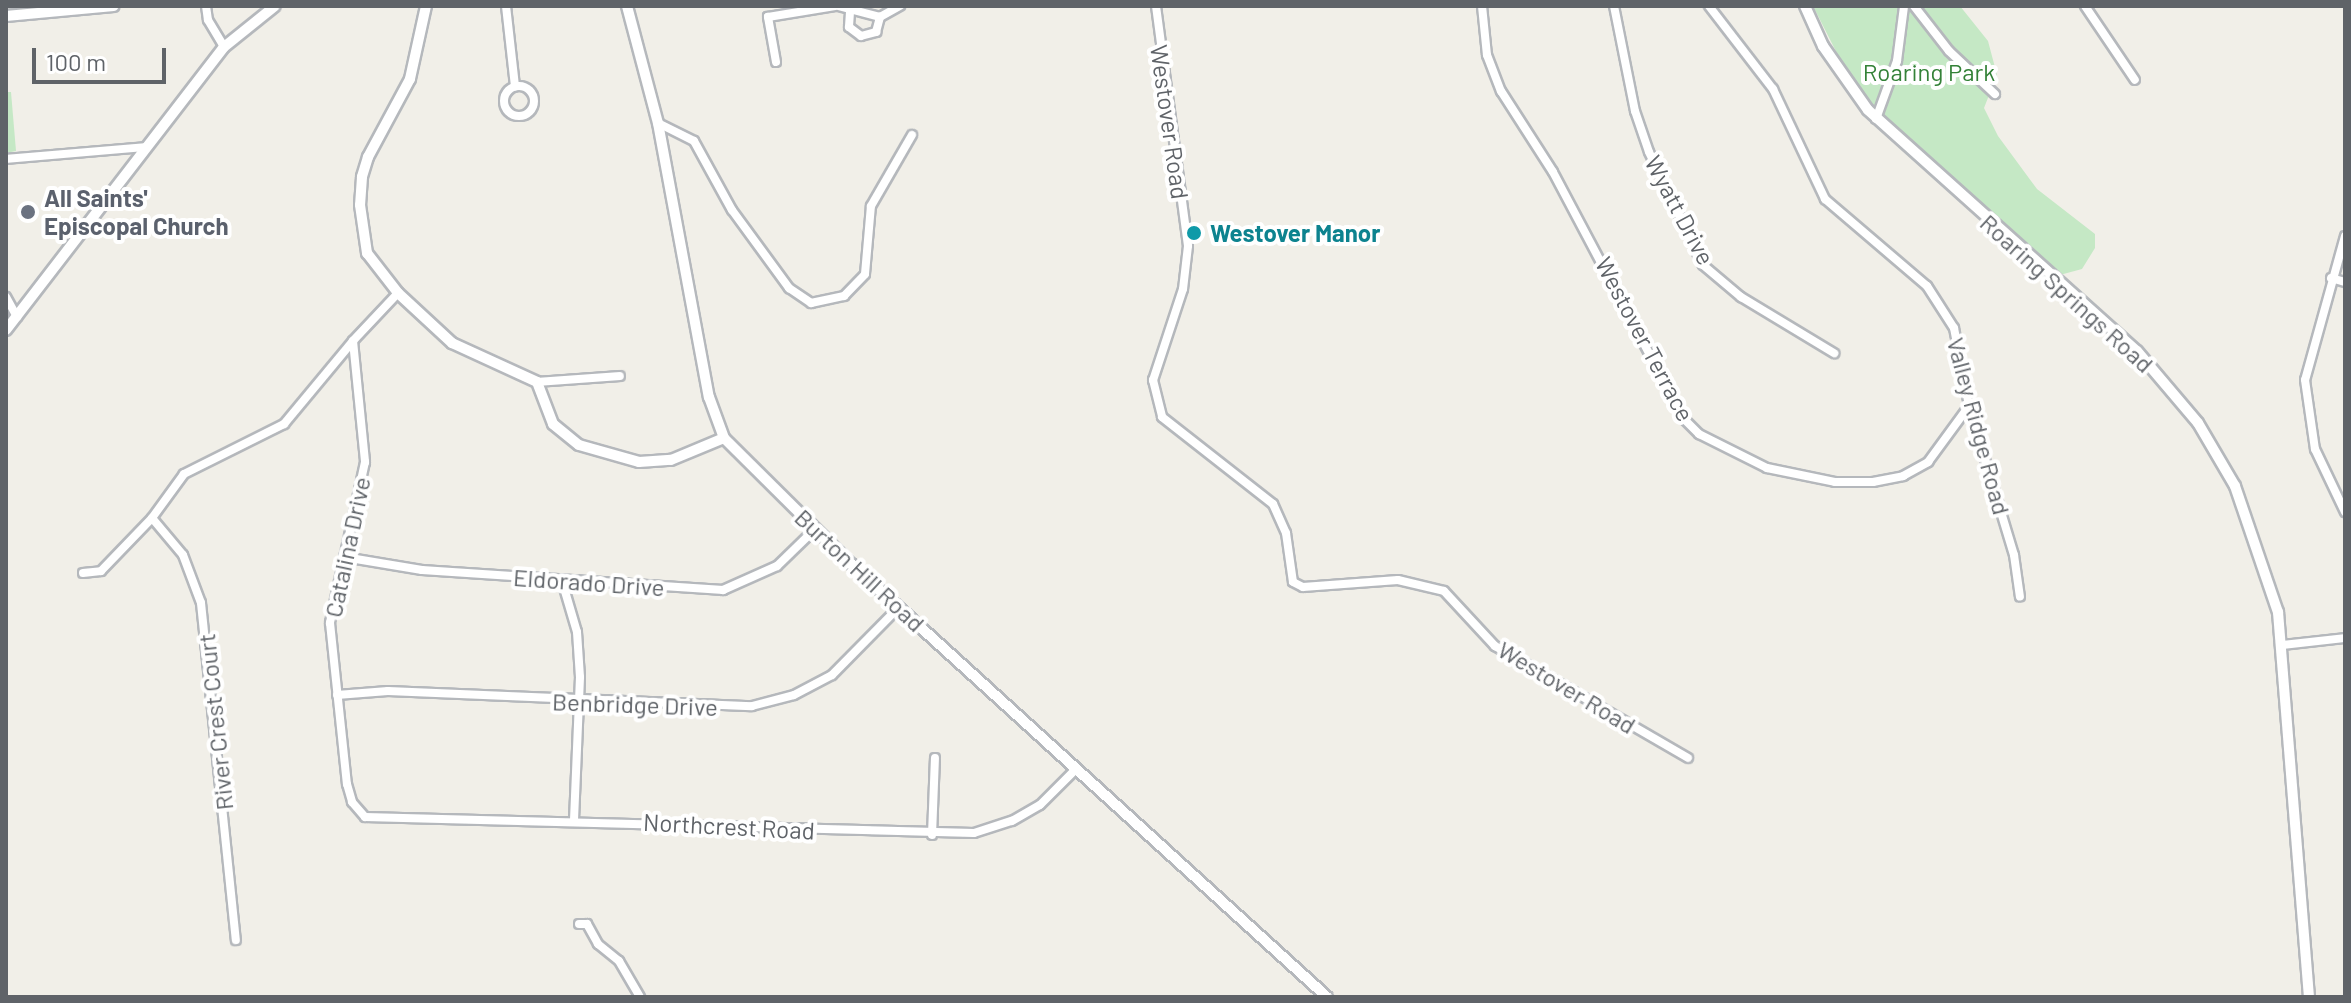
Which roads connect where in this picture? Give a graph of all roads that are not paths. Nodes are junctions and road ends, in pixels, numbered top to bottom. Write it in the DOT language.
graph roads {
  1 [pos="114,6"];
  2 [pos="206,6"];
  3 [pos="275,6"];
  4 [pos="426,6"];
  5 [pos="506,6"];
  6 [pos="627,6"];
  7 [pos="836,6"];
  8 [pos="900,6"];
  9 [pos="1156,6"];
  10 [pos="1482,6"];
  11 [pos="1614,6"];
  12 [pos="1709,6"];
  13 [pos="1805,6"];
  14 [pos="1904,6"];
  15 [pos="1914,6"];
  16 [pos="2085,6"];
  17 [pos="850,12"];
  18 [pos="6,16"];
  19 [pos="880,17"];
  20 [pos="224,47"];
  21 [pos="776,62"];
  22 [pos="2135,80"];
  23 [pos="515,86"];
  24 [pos="1995,94"];
  25 [pos="1876,119"];
  26 [pos="658,123"];
  27 [pos="912,135"];
  28 [pos="146,147"];
  29 [pos="6,159"];
  30 [pos="2345,236"];
  31 [pos="2331,278"];
  32 [pos="2345,282"];
  33 [pos="398,293"];
  34 [pos="6,297"];
  35 [pos="11,315"];
  36 [pos="6,330"];
  37 [pos="353,341"];
  38 [pos="1834,353"];
  39 [pos="620,376"];
  40 [pos="537,382"];
  41 [pos="1969,406"];
  42 [pos="724,438"];
  43 [pos="2345,512"];
  44 [pos="152,518"];
  45 [pos="815,529"];
  46 [pos="344,557"];
  47 [pos="83,573"];
  48 [pos="562,581"];
  49 [pos="2020,597"];
  50 [pos="898,608"];
  51 [pos="2345,638"];
  52 [pos="2282,645"];
  53 [pos="337,695"];
  54 [pos="579,702"];
  55 [pos="935,758"];
  56 [pos="1688,758"];
  57 [pos="1075,770"];
  58 [pos="362,814"];
  59 [pos="574,819"];
  60 [pos="932,835"];
  61 [pos="579,924"];
  62 [pos="236,940"];
  63 [pos="640,997"];
  64 [pos="1327,997"];
  65 [pos="2309,997"];
  1 -- 18 [label="street"];
  2 -- 20 [label="street"];
  3 -- 20 [label="street"];
  4 -- 33 [label="street"];
  5 -- 23 [label="street"];
  6 -- 26 [label="street, Burton Hill Road"];
  7 -- 17 [label="street"];
  7 -- 21 [label="street"];
  8 -- 19 [label="street"];
  9 -- 56 [label="street, Westover Road"];
  10 -- 41 [label="street, Westover Terrace"];
  11 -- 38 [label="street, Wyatt Drive"];
  12 -- 41 [label="street, Valley Ridge Road"];
  13 -- 25 [label="street, Roaring Springs Road"];
  14 -- 25 [label="street"];
  15 -- 24 [label="street"];
  16 -- 22 [label="street"];
  17 -- 19 [label="street"];
  17 -- 19 [label="street"];
  20 -- 28 [label="street"];
  25 -- 52 [label="street, Roaring Springs Road"];
  26 -- 27 [label="street"];
  26 -- 42 [label="street, Burton Hill Road"];
  28 -- 29 [label="street"];
  28 -- 35 [label="street"];
  30 -- 31 [label="street"];
  31 -- 32 [label="street"];
  31 -- 43 [label="street"];
  33 -- 37 [label="street"];
  33 -- 40 [label="street"];
  34 -- 35 [label="street"];
  35 -- 36 [label="street"];
  37 -- 44 [label="street"];
  37 -- 46 [label="street, Catalina Drive"];
  39 -- 40 [label="street"];
  40 -- 42 [label="street"];
  41 -- 49 [label="street, Valley Ridge Road"];
  42 -- 45 [label="street, Burton Hill Road"];
  44 -- 47 [label="street"];
  44 -- 62 [label="street, River Crest Court"];
  45 -- 48 [label="street, Eldorado Drive"];
  45 -- 50 [label="street, Burton Hill Road"];
  46 -- 48 [label="street, Eldorado Drive"];
  46 -- 53 [label="street, Catalina Drive"];
  48 -- 54 [label="street"];
  50 -- 54 [label="street, Benbridge Drive"];
  50 -- 57 [label="street, Burton Hill Road"];
  51 -- 52 [label="street"];
  52 -- 65 [label="street, Roaring Springs Road"];
  53 -- 54 [label="street, Benbridge Drive"];
  53 -- 58 [label="street, Catalina Drive"];
  54 -- 59 [label="street"];
  55 -- 60 [label="street"];
  57 -- 60 [label="street, Northcrest Road"];
  57 -- 64 [label="street, Burton Hill Road"];
  58 -- 59 [label="street, Northcrest Road"];
  59 -- 60 [label="street, Northcrest Road"];
  61 -- 63 [label="street"];
}
